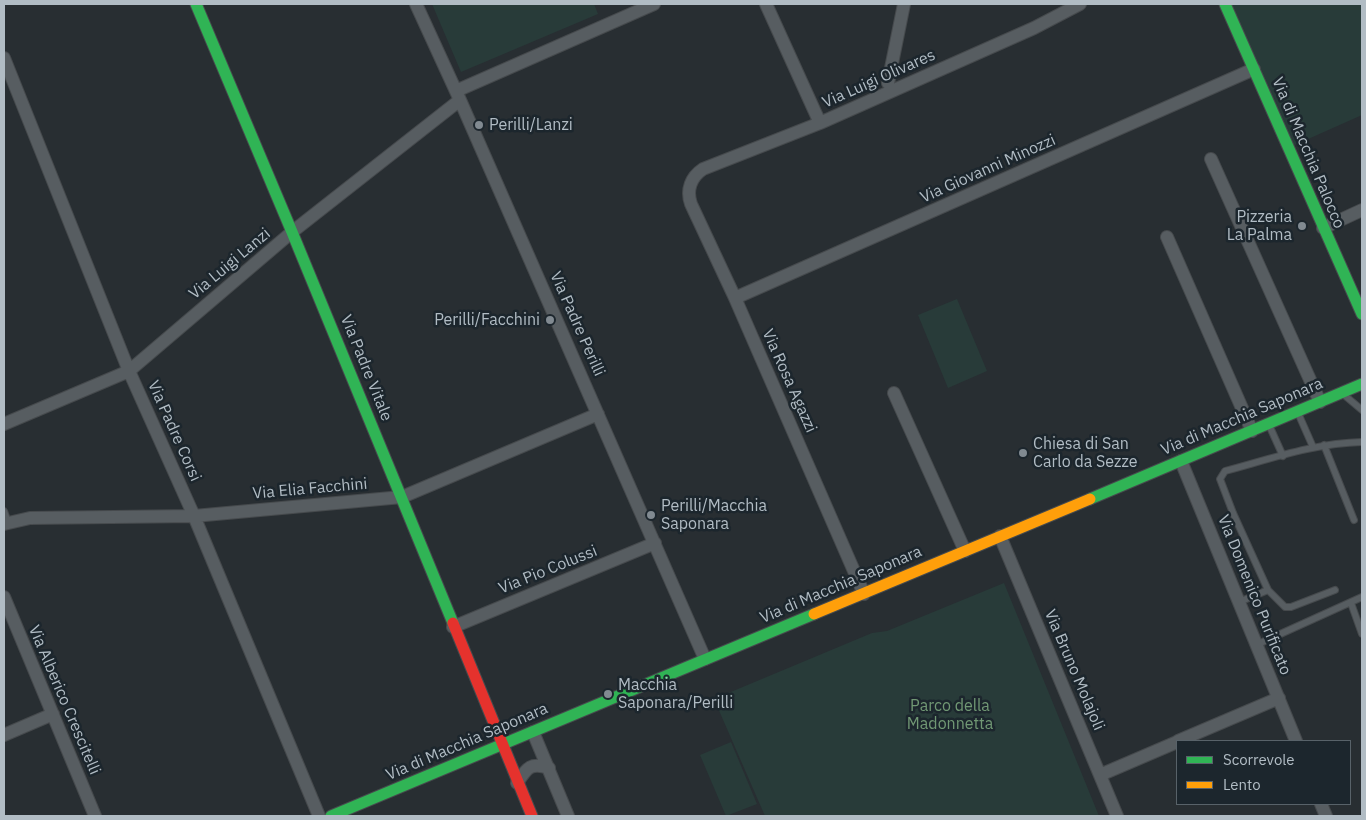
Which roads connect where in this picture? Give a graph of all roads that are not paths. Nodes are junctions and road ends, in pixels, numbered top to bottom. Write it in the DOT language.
graph roads {
  1 [pos="196,4"];
  2 [pos="416,4"];
  3 [pos="654,4"];
  4 [pos="766,4"];
  5 [pos="904,4"];
  6 [pos="1080,4"];
  7 [pos="1225,4"];
  8 [pos="4,58"];
  9 [pos="1254,69"];
  10 [pos="888,83"];
  11 [pos="458,95"];
  12 [pos="820,123"];
  13 [pos="1211,158"];
  14 [pos="691,182"];
  15 [pos="1362,210"];
  16 [pos="1322,228"];
  17 [pos="292,232"];
  18 [pos="1167,237"];
  19 [pos="735,298"];
  20 [pos="1362,314"];
  21 [pos="129,371"];
  22 [pos="1362,384"];
  23 [pos="894,393"];
  24 [pos="1342,393"];
  25 [pos="1320,402"];
  26 [pos="1362,410"];
  27 [pos="1297,412"];
  28 [pos="598,414"];
  29 [pos="4,424"];
  30 [pos="1269,424"];
  31 [pos="1252,431"];
  32 [pos="1362,442"];
  33 [pos="1324,445"];
  34 [pos="1313,447"];
  35 [pos="1283,456"];
  36 [pos="1181,461"];
  37 [pos="402,497"];
  38 [pos="194,516"];
  39 [pos="5,519"];
  40 [pos="1354,520"];
  41 [pos="1000,536"];
  42 [pos="655,543"];
  43 [pos="965,551"];
  44 [pos="1268,590"];
  45 [pos="1335,590"];
  46 [pos="864,594"];
  47 [pos="4,597"];
  48 [pos="1362,597"];
  49 [pos="1239,602"];
  50 [pos="1351,603"];
  51 [pos="453,627"];
  52 [pos="1362,634"];
  53 [pos="1256,644"];
  54 [pos="705,659"];
  55 [pos="1279,698"];
  56 [pos="53,714"];
  57 [pos="534,732"];
  58 [pos="4,735"];
  59 [pos="1183,740"];
  60 [pos="1296,740"];
  61 [pos="1176,743"];
  62 [pos="502,746"];
  63 [pos="549,768"];
  64 [pos="1100,774"];
  65 [pos="517,783"];
  66 [pos="95,816"];
  67 [pos="318,816"];
  68 [pos="331,816"];
  69 [pos="532,816"];
  70 [pos="568,816"];
  71 [pos="1117,816"];
  1 -- 17 [label="street, Via Padre Vitale"];
  2 -- 11 [label="street, Via Padre Perilli"];
  3 -- 11 [label="street, Via Luigi Lanzi"];
  4 -- 12 [label="street"];
  5 -- 10 [label="street"];
  6 -- 12 [label="street, Via Luigi Olivares"];
  7 -- 9 [label="street, Via di Macchia Palocco"];
  8 -- 21 [label="street, Via Padre Corsi"];
  9 -- 16 [label="street, Via di Macchia Palocco"];
  9 -- 19 [label="street, Via Giovanni Minozzi"];
  11 -- 17 [label="street, Via Luigi Lanzi"];
  11 -- 28 [label="street, Via Padre Perilli"];
  12 -- 14 [label="street, Via Luigi Olivares"];
  13 -- 25 [label="street"];
  14 -- 19 [label="street, Via Rosa Agazzi"];
  15 -- 16 [label="street"];
  16 -- 20 [label="street, Via di Macchia Palocco"];
  17 -- 21 [label="street, Via Luigi Lanzi"];
  17 -- 37 [label="street, Via Padre Vitale"];
  18 -- 31 [label="street"];
  19 -- 46 [label="street, Via Rosa Agazzi"];
  21 -- 29 [label="street, Via Luigi Lanzi"];
  21 -- 38 [label="street, Via Padre Corsi"];
  22 -- 24 [label="street, Via di Macchia Saponara"];
  23 -- 43 [label="street"];
  24 -- 25 [label="street, Via di Macchia Saponara"];
  24 -- 26 [label="lane"];
  25 -- 27 [label="street, Via di Macchia Saponara"];
  27 -- 30 [label="street, Via di Macchia Saponara"];
  27 -- 34 [label="lane"];
  28 -- 37 [label="street, Via Elia Facchini"];
  28 -- 42 [label="street, Via Padre Perilli"];
  30 -- 31 [label="street, Via di Macchia Saponara"];
  30 -- 35 [label="lane"];
  31 -- 36 [label="street, Via di Macchia Saponara"];
  32 -- 33 [label="lane"];
  33 -- 34 [label="lane"];
  33 -- 40 [label="lane"];
  34 -- 35 [label="lane"];
  35 -- 44 [label="lane"];
  36 -- 41 [label="street, Via di Macchia Saponara"];
  36 -- 49 [label="street, Via Domenico Purificato"];
  37 -- 38 [label="street, Via Elia Facchini"];
  37 -- 51 [label="street, Via Padre Vitale"];
  38 -- 39 [label="street, Via Elia Facchini"];
  38 -- 67 [label="street, Via Padre Corsi"];
  41 -- 43 [label="street, Via di Macchia Saponara"];
  41 -- 64 [label="street, Via Bruno Molajoli"];
  42 -- 51 [label="street, Via Pio Colussi"];
  42 -- 54 [label="street, Via Padre Perilli"];
  43 -- 46 [label="street, Via di Macchia Saponara"];
  44 -- 45 [label="lane"];
  44 -- 49 [label="lane"];
  46 -- 54 [label="street, Via di Macchia Saponara"];
  47 -- 56 [label="street, Via Alberico Crescitelli"];
  48 -- 50 [label="lane"];
  49 -- 53 [label="street, Via Domenico Purificato"];
  50 -- 52 [label="lane"];
  50 -- 53 [label="lane"];
  51 -- 62 [label="street, Via Padre Vitale"];
  53 -- 55 [label="street, Via Domenico Purificato"];
  54 -- 57 [label="street, Via di Macchia Saponara"];
  55 -- 59 [label="street"];
  55 -- 60 [label="street, Via Domenico Purificato"];
  56 -- 58 [label="street"];
  56 -- 66 [label="street, Via Alberico Crescitelli"];
  57 -- 62 [label="street, Via di Macchia Saponara"];
  57 -- 63 [label="street"];
  61 -- 64 [label="street"];
  62 -- 65 [label="street, Via Padre Vitale"];
  62 -- 68 [label="street, Via di Macchia Saponara"];
  63 -- 65 [label="street"];
  63 -- 70 [label="street"];
  64 -- 71 [label="street, Via Bruno Molajoli"];
  65 -- 69 [label="street, Via Padre Vitale"];
}
